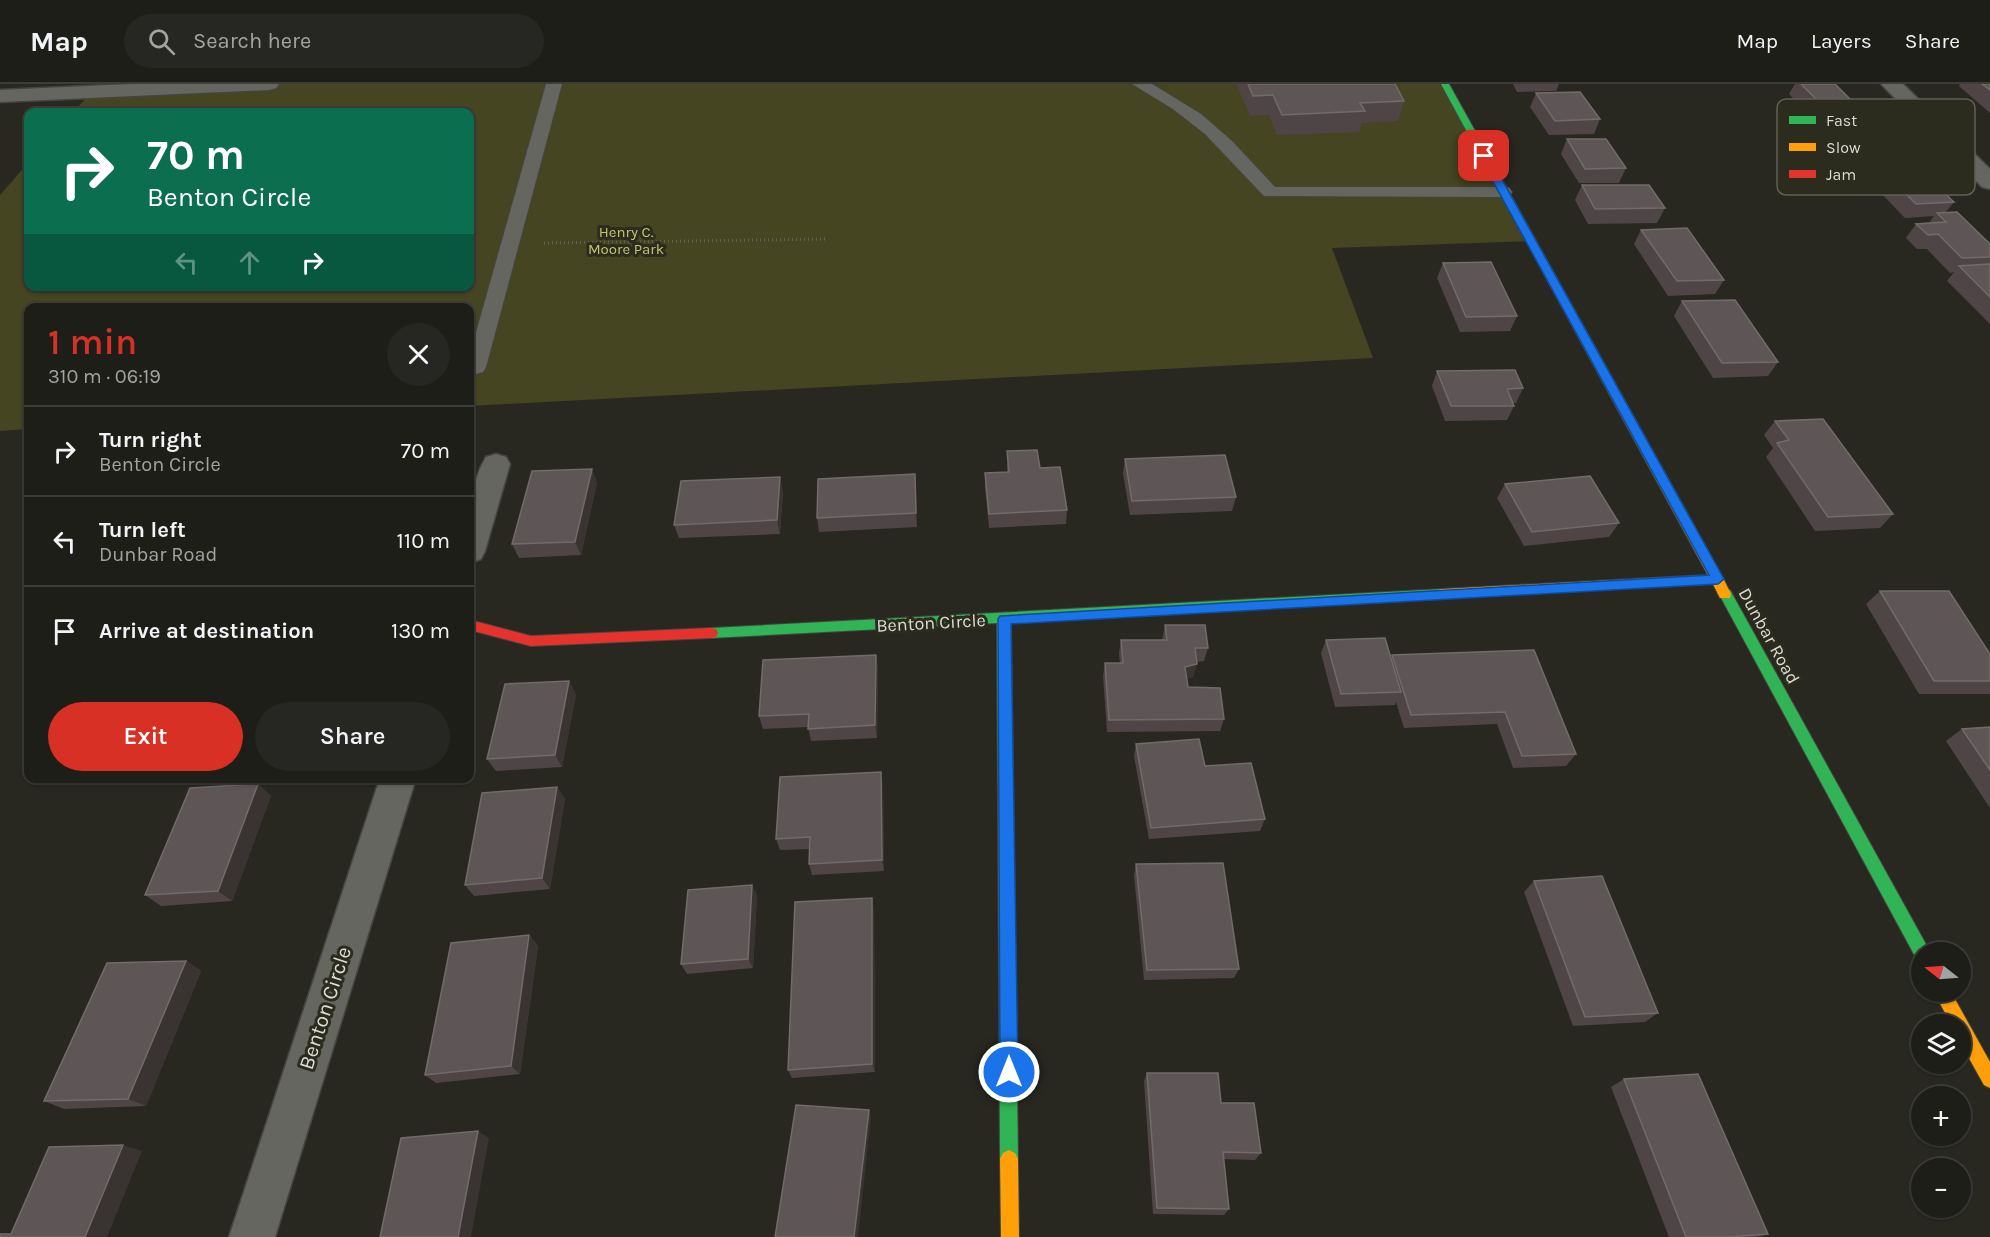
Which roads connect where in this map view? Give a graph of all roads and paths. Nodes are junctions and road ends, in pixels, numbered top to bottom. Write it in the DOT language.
graph roads {
  1 [pos="269,84"];
  2 [pos="554,84"];
  3 [pos="1140,84"];
  4 [pos="1445,84"];
  5 [pos="1891,84"];
  6 [pos="0,96"];
  7 [pos="1906,99"];
  8 [pos="1975,167"];
  9 [pos="1990,182"];
  10 [pos="1503,192"];
  11 [pos="828,239"];
  12 [pos="510,243"];
  13 [pos="476,367"];
  14 [pos="496,464"];
  15 [pos="474,538"];
  16 [pos="1718,579"];
  17 [pos="1004,619"];
  18 [pos="474,626"];
  19 [pos="396,783"];
  20 [pos="1916,942"];
  21 [pos="1948,1002"];
  22 [pos="1990,1078"];
  23 [pos="252,1237"];
  24 [pos="1010,1237"];
  1 -- 6 [label="street"];
  2 -- 12 [label="lane"];
  3 -- 10 [label="lane"];
  4 -- 10 [label="street, Dunbar Road"];
  5 -- 7 [label="street"];
  8 -- 9 [label="street"];
  10 -- 16 [label="street, Dunbar Road"];
  11 -- 12 [label="path"];
  12 -- 13 [label="lane"];
  14 -- 15 [label="street"];
  16 -- 17 [label="street, Benton Circle"];
  16 -- 20 [label="street, Dunbar Road"];
  17 -- 18 [label="street, Benton Circle"];
  17 -- 24 [label="street"];
  19 -- 23 [label="street, Benton Circle"];
  21 -- 22 [label="street"];
}
